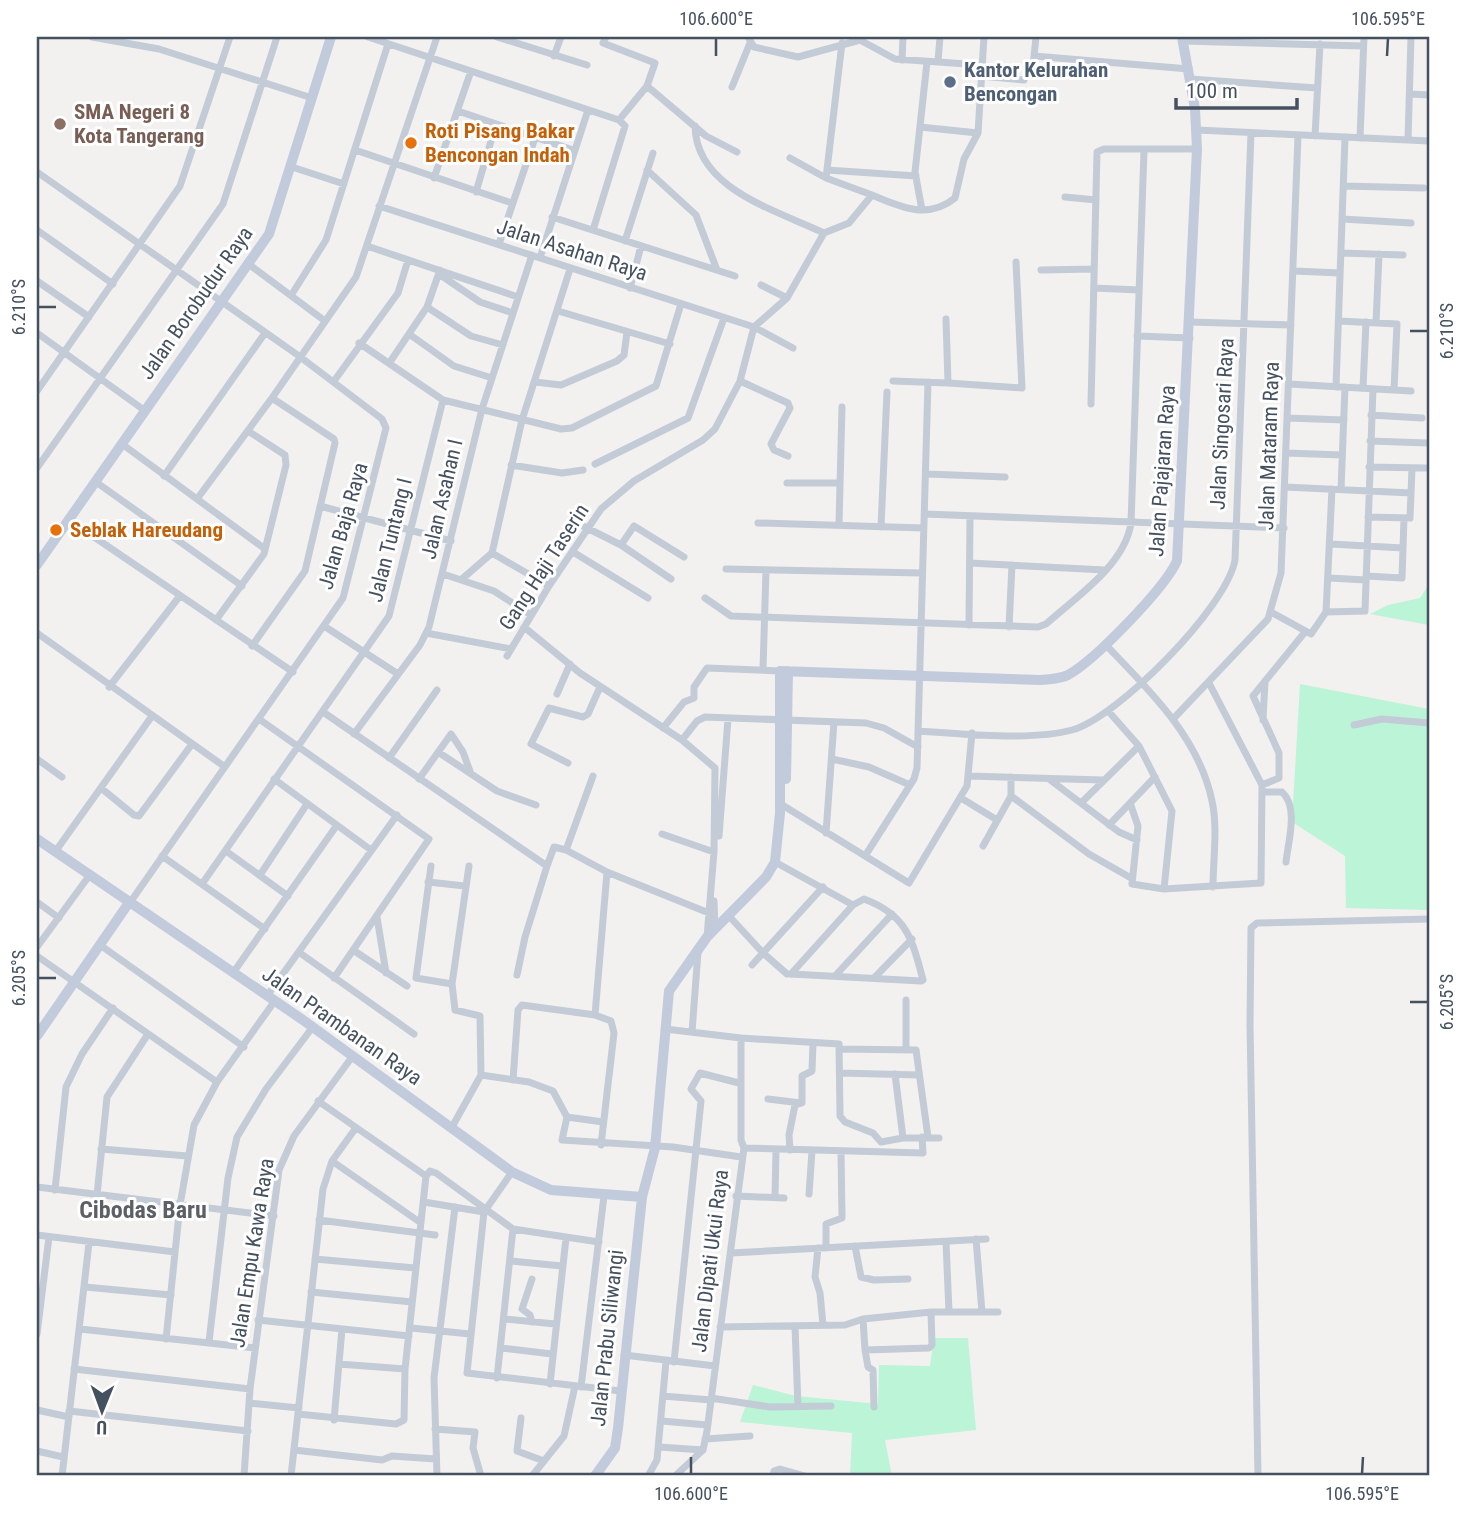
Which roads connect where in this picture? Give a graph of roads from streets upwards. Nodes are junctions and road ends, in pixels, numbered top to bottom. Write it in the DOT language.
graph roads {
  1 [pos="92,37"];
  2 [pos="230,37"];
  3 [pos="276,37"];
  4 [pos="331,37"];
  5 [pos="368,37"];
  6 [pos="437,37"];
  7 [pos="496,37"];
  8 [pos="561,37"];
  9 [pos="606,37"];
  10 [pos="903,37"];
  11 [pos="940,37"];
  12 [pos="984,37"];
  13 [pos="1035,37"];
  14 [pos="1364,37"];
  15 [pos="1411,37"];
  16 [pos="860,38"];
  17 [pos="1183,39"];
  18 [pos="1235,39"];
  19 [pos="749,40"];
  20 [pos="1281,40"];
  21 [pos="842,43"];
  22 [pos="388,44"];
  23 [pos="1320,44"];
  24 [pos="1363,46"];
  25 [pos="554,56"];
  26 [pos="1034,56"];
  27 [pos="430,58"];
  28 [pos="902,60"];
  29 [pos="938,61"];
  30 [pos="927,62"];
  31 [pos="587,65"];
  32 [pos="981,65"];
  33 [pos="1033,66"];
  34 [pos="221,69"];
  35 [pos="471,71"];
  36 [pos="1189,74"];
  37 [pos="981,76"];
  38 [pos="1024,80"];
  39 [pos="262,82"];
  40 [pos="647,86"];
  41 [pos="732,87"];
  42 [pos="1317,88"];
  43 [pos="1410,94"];
  44 [pos="1429,95"];
  45 [pos="312,98"];
  46 [pos="588,110"];
  47 [pos="457,111"];
  48 [pos="618,120"];
  49 [pos="496,124"];
  50 [pos="695,126"];
  51 [pos="920,127"];
  52 [pos="1197,130"];
  53 [pos="978,133"];
  54 [pos="1251,133"];
  55 [pos="1298,136"];
  56 [pos="1315,136"];
  57 [pos="1345,137"];
  58 [pos="535,138"];
  59 [pos="1360,138"];
  60 [pos="1408,140"];
  61 [pos="1429,141"];
  62 [pos="1197,149"];
  63 [pos="355,150"];
  64 [pos="573,150"];
  65 [pos="1144,151"];
  66 [pos="737,152"];
  67 [pos="653,153"];
  68 [pos="790,158"];
  69 [pos="393,164"];
  70 [pos="292,167"];
  71 [pos="647,170"];
  72 [pos="37,172"];
  73 [pos="827,174"];
  74 [pos="916,176"];
  75 [pos="434,178"];
  76 [pos="344,184"];
  77 [pos="1344,186"];
  78 [pos="1424,188"];
  79 [pos="476,191"];
  80 [pos="872,195"];
  81 [pos="1065,197"];
  82 [pos="1096,200"];
  83 [pos="512,203"];
  84 [pos="379,205"];
  85 [pos="922,211"];
  86 [pos="552,217"];
  87 [pos="1342,219"];
  88 [pos="1411,223"];
  89 [pos="37,230"];
  90 [pos="593,230"];
  91 [pos="824,233"];
  92 [pos="625,241"];
  93 [pos="499,244"];
  94 [pos="141,246"];
  95 [pos="367,246"];
  96 [pos="641,246"];
  97 [pos="1341,253"];
  98 [pos="1379,254"];
  99 [pos="1403,255"];
  100 [pos="536,257"];
  101 [pos="408,260"];
  102 [pos="1016,262"];
  103 [pos="247,264"];
  104 [pos="176,269"];
  105 [pos="570,269"];
  106 [pos="1094,269"];
  107 [pos="717,270"];
  108 [pos="1041,270"];
  109 [pos="1294,271"];
  110 [pos="440,272"];
  111 [pos="1340,273"];
  112 [pos="734,276"];
  113 [pos="37,281"];
  114 [pos="477,283"];
  115 [pos="113,284"];
  116 [pos="761,285"];
  117 [pos="630,288"];
  118 [pos="1094,288"];
  119 [pos="1139,290"];
  120 [pos="292,295"];
  121 [pos="471,295"];
  122 [pos="519,297"];
  123 [pos="787,298"];
  124 [pos="220,301"];
  125 [pos="681,304"];
  126 [pos="427,307"];
  127 [pos="558,312"];
  128 [pos="513,313"];
  129 [pos="89,317"];
  130 [pos="724,318"];
  131 [pos="946,319"];
  132 [pos="325,321"];
  133 [pos="1339,321"];
  134 [pos="1190,322"];
  135 [pos="1366,322"];
  136 [pos="1376,323"];
  137 [pos="1244,325"];
  138 [pos="1292,325"];
  139 [pos="754,327"];
  140 [pos="627,332"];
  141 [pos="37,333"];
  142 [pos="265,333"];
  143 [pos="409,334"];
  144 [pos="1137,337"];
  145 [pos="1189,338"];
  146 [pos="359,343"];
  147 [pos="670,344"];
  148 [pos="503,345"];
  149 [pos="793,348"];
  150 [pos="64,352"];
  151 [pos="299,356"];
  152 [pos="390,362"];
  153 [pos="99,377"];
  154 [pos="492,378"];
  155 [pos="334,381"];
  156 [pos="740,381"];
  157 [pos="893,381"];
  158 [pos="535,382"];
  159 [pos="928,383"];
  160 [pos="948,383"];
  161 [pos="1289,384"];
  162 [pos="1340,387"];
  163 [pos="37,388"];
  164 [pos="1363,388"];
  165 [pos="1373,389"];
  166 [pos="1394,390"];
  167 [pos="1411,391"];
  168 [pos="887,392"];
  169 [pos="272,398"];
  170 [pos="443,400"];
  171 [pos="1091,404"];
  172 [pos="842,407"];
  173 [pos="482,409"];
  174 [pos="144,410"];
  175 [pos="1371,415"];
  176 [pos="1287,418"];
  177 [pos="1422,418"];
  178 [pos="522,420"];
  179 [pos="1344,420"];
  180 [pos="248,431"];
  181 [pos="1370,441"];
  182 [pos="1427,443"];
  183 [pos="122,444"];
  184 [pos="1286,453"];
  185 [pos="788,456"];
  186 [pos="1342,456"];
  187 [pos="595,464"];
  188 [pos="511,465"];
  189 [pos="1369,467"];
  190 [pos="37,468"];
  191 [pos="1426,468"];
  192 [pos="1412,469"];
  193 [pos="583,470"];
  194 [pos="927,474"];
  195 [pos="164,477"];
  196 [pos="1005,477"];
  197 [pos="96,482"];
  198 [pos="840,482"];
  199 [pos="787,483"];
  200 [pos="1285,487"];
  201 [pos="1337,489"];
  202 [pos="1369,492"];
  203 [pos="1411,494"];
  204 [pos="197,499"];
  205 [pos="320,506"];
  206 [pos="925,514"];
  207 [pos="970,516"];
  208 [pos="1368,517"];
  209 [pos="365,518"];
  210 [pos="1404,518"];
  211 [pos="69,520"];
  212 [pos="573,521"];
  213 [pos="758,523"];
  214 [pos="1131,523"];
  215 [pos="839,524"];
  216 [pos="1181,525"];
  217 [pos="1235,525"];
  218 [pos="881,527"];
  219 [pos="586,528"];
  220 [pos="924,528"];
  221 [pos="1284,528"];
  222 [pos="411,530"];
  223 [pos="451,541"];
  224 [pos="1331,544"];
  225 [pos="621,545"];
  226 [pos="1367,547"];
  227 [pos="1403,548"];
  228 [pos="265,549"];
  229 [pos="492,552"];
  230 [pos="573,552"];
  231 [pos="684,557"];
  232 [pos="37,563"];
  233 [pos="971,563"];
  234 [pos="1012,565"];
  235 [pos="726,569"];
  236 [pos="766,570"];
  237 [pos="1105,570"];
  238 [pos="922,573"];
  239 [pos="443,574"];
  240 [pos="1329,578"];
  241 [pos="1366,578"];
  242 [pos="462,579"];
  243 [pos="671,579"];
  244 [pos="242,586"];
  245 [pos="549,586"];
  246 [pos="180,597"];
  247 [pos="648,598"];
  248 [pos="705,598"];
  249 [pos="1326,611"];
  250 [pos="1271,612"];
  251 [pos="531,615"];
  252 [pos="764,617"];
  253 [pos="216,621"];
  254 [pos="920,622"];
  255 [pos="969,625"];
  256 [pos="324,626"];
  257 [pos="524,627"];
  258 [pos="1009,627"];
  259 [pos="1305,632"];
  260 [pos="37,633"];
  261 [pos="426,633"];
  262 [pos="1105,644"];
  263 [pos="252,646"];
  264 [pos="511,649"];
  265 [pos="364,651"];
  266 [pos="507,656"];
  267 [pos="570,664"];
  268 [pos="763,669"];
  269 [pos="784,671"];
  270 [pos="293,672"];
  271 [pos="398,674"];
  272 [pos="918,675"];
  273 [pos="1141,681"];
  274 [pos="1209,683"];
  275 [pos="109,687"];
  276 [pos="600,687"];
  277 [pos="437,690"];
  278 [pos="557,694"];
  279 [pos="323,712"];
  280 [pos="1109,712"];
  281 [pos="152,716"];
  282 [pos="1174,718"];
  283 [pos="259,719"];
  284 [pos="728,719"];
  285 [pos="783,720"];
  286 [pos="834,722"];
  287 [pos="1429,723"];
  288 [pos="1354,725"];
  289 [pos="663,728"];
  290 [pos="918,731"];
  291 [pos="972,733"];
  292 [pos="354,734"];
  293 [pos="682,740"];
  294 [pos="192,744"];
  295 [pos="1139,746"];
  296 [pos="299,747"];
  297 [pos="918,747"];
  298 [pos="438,752"];
  299 [pos="389,758"];
  300 [pos="832,759"];
  301 [pos="37,760"];
  302 [pos="568,763"];
  303 [pos="225,767"];
  304 [pos="471,774"];
  305 [pos="593,776"];
  306 [pos="970,776"];
  307 [pos="62,777"];
  308 [pos="1011,777"];
  309 [pos="1155,777"];
  310 [pos="274,779"];
  311 [pos="419,779"];
  312 [pos="1049,779"];
  313 [pos="1103,780"];
  314 [pos="910,785"];
  315 [pos="101,788"];
  316 [pos="1262,788"];
  317 [pos="1011,796"];
  318 [pos="961,798"];
  319 [pos="1081,803"];
  320 [pos="1130,803"];
  321 [pos="307,804"];
  322 [pos="536,805"];
  323 [pos="781,807"];
  324 [pos="397,815"];
  325 [pos="997,820"];
  326 [pos="337,825"];
  327 [pos="1109,825"];
  328 [pos="825,833"];
  329 [pos="662,834"];
  330 [pos="37,839"];
  331 [pos="1137,840"];
  332 [pos="983,846"];
  333 [pos="226,850"];
  334 [pos="371,850"];
  335 [pos="566,850"];
  336 [pos="55,852"];
  337 [pos="714,852"];
  338 [pos="162,856"];
  339 [pos="865,856"];
  340 [pos="775,862"];
  341 [pos="1286,862"];
  342 [pos="430,866"];
  343 [pos="469,866"];
  344 [pos="547,866"];
  345 [pos="607,872"];
  346 [pos="260,875"];
  347 [pos="89,876"];
  348 [pos="1131,878"];
  349 [pos="428,882"];
  350 [pos="202,884"];
  351 [pos="465,886"];
  352 [pos="822,887"];
  353 [pos="1213,887"];
  354 [pos="1164,889"];
  355 [pos="288,896"];
  356 [pos="37,902"];
  357 [pos="128,904"];
  358 [pos="853,905"];
  359 [pos="709,913"];
  360 [pos="892,914"];
  361 [pos="729,916"];
  362 [pos="377,917"];
  363 [pos="60,918"];
  364 [pos="1429,919"];
  365 [pos="715,928"];
  366 [pos="265,929"];
  367 [pos="707,937"];
  368 [pos="912,939"];
  369 [pos="100,945"];
  370 [pos="37,947"];
  371 [pos="698,948"];
  372 [pos="353,950"];
  373 [pos="299,953"];
  374 [pos="763,953"];
  375 [pos="37,956"];
  376 [pos="752,965"];
  377 [pos="233,973"];
  378 [pos="386,973"];
  379 [pos="791,974"];
  380 [pos="517,975"];
  381 [pos="835,976"];
  382 [pos="334,978"];
  383 [pos="874,978"];
  384 [pos="75,981"];
  385 [pos="452,984"];
  386 [pos="407,986"];
  387 [pos="270,999"];
  388 [pos="906,1000"];
  389 [pos="113,1008"];
  390 [pos="595,1015"];
  391 [pos="312,1028"];
  392 [pos="665,1029"];
  393 [pos="692,1032"];
  394 [pos="148,1034"];
  395 [pos="414,1034"];
  396 [pos="37,1036"];
  397 [pos="741,1038"];
  398 [pos="813,1043"];
  399 [pos="244,1046"];
  400 [pos="840,1046"];
  401 [pos="906,1049"];
  402 [pos="352,1057"];
  403 [pos="840,1073"];
  404 [pos="895,1074"];
  405 [pos="481,1075"];
  406 [pos="919,1075"];
  407 [pos="513,1080"];
  408 [pos="217,1082"];
  409 [pos="739,1083"];
  410 [pos="768,1099"];
  411 [pos="318,1101"];
  412 [pos="802,1103"];
  413 [pos="567,1117"];
  414 [pos="603,1122"];
  415 [pos="452,1127"];
  416 [pos="355,1129"];
  417 [pos="925,1137"];
  418 [pos="903,1138"];
  419 [pos="939,1138"];
  420 [pos="601,1145"];
  421 [pos="654,1148"];
  422 [pos="744,1148"];
  423 [pos="102,1149"];
  424 [pos="776,1150"];
  425 [pos="790,1150"];
  426 [pos="697,1151"];
  427 [pos="811,1151"];
  428 [pos="841,1152"];
  429 [pos="188,1156"];
  430 [pos="741,1157"];
  431 [pos="332,1161"];
  432 [pos="512,1172"];
  433 [pos="426,1176"];
  434 [pos="37,1187"];
  435 [pos="55,1190"];
  436 [pos="809,1194"];
  437 [pos="97,1195"];
  438 [pos="604,1196"];
  439 [pos="736,1196"];
  440 [pos="642,1197"];
  441 [pos="775,1197"];
  442 [pos="784,1198"];
  443 [pos="424,1202"];
  444 [pos="180,1205"];
  445 [pos="454,1207"];
  446 [pos="224,1209"];
  447 [pos="485,1210"];
  448 [pos="274,1216"];
  449 [pos="319,1220"];
  450 [pos="421,1223"];
  451 [pos="513,1229"];
  452 [pos="419,1232"];
  453 [pos="435,1235"];
  454 [pos="37,1236"];
  455 [pos="49,1237"];
  456 [pos="566,1238"];
  457 [pos="976,1239"];
  458 [pos="986,1239"];
  459 [pos="599,1242"];
  460 [pos="946,1242"];
  461 [pos="89,1243"];
  462 [pos="855,1246"];
  463 [pos="822,1248"];
  464 [pos="175,1252"];
  465 [pos="731,1253"];
  466 [pos="315,1259"];
  467 [pos="510,1261"];
  468 [pos="562,1266"];
  469 [pos="415,1268"];
  470 [pos="532,1279"];
  471 [pos="908,1279"];
  472 [pos="85,1287"];
  473 [pos="311,1292"];
  474 [pos="171,1295"];
  475 [pos="412,1302"];
  476 [pos="931,1312"];
  477 [pos="949,1312"];
  478 [pos="982,1312"];
  479 [pos="998,1312"];
  480 [pos="505,1319"];
  481 [pos="863,1319"];
  482 [pos="258,1320"];
  483 [pos="532,1322"];
  484 [pos="555,1324"];
  485 [pos="307,1325"];
  486 [pos="822,1325"];
  487 [pos="794,1326"];
  488 [pos="720,1327"];
  489 [pos="80,1329"];
  490 [pos="342,1329"];
  491 [pos="440,1331"];
  492 [pos="410,1332"];
  493 [pos="37,1334"];
  494 [pos="470,1334"];
  495 [pos="166,1339"];
  496 [pos="209,1342"];
  497 [pos="255,1348"];
  498 [pos="501,1348"];
  499 [pos="865,1350"];
  500 [pos="552,1354"];
  501 [pos="624,1355"];
  502 [pos="670,1362"];
  503 [pos="339,1364"];
  504 [pos="715,1366"];
  505 [pos="74,1369"];
  506 [pos="405,1369"];
  507 [pos="497,1378"];
  508 [pos="550,1384"];
  509 [pos="578,1387"];
  510 [pos="250,1389"];
  511 [pos="620,1391"];
  512 [pos="663,1396"];
  513 [pos="711,1399"];
  514 [pos="249,1403"];
  515 [pos="831,1406"];
  516 [pos="798,1407"];
  517 [pos="874,1407"];
  518 [pos="37,1410"];
  519 [pos="298,1411"];
  520 [pos="69,1414"];
  521 [pos="521,1418"];
  522 [pos="334,1420"];
  523 [pos="662,1421"];
  524 [pos="707,1425"];
  525 [pos="435,1429"];
  526 [pos="248,1431"];
  527 [pos="750,1436"];
  528 [pos="705,1439"];
  529 [pos="659,1447"];
  530 [pos="294,1450"];
  531 [pos="703,1450"];
  532 [pos="37,1451"];
  533 [pos="64,1457"];
  534 [pos="436,1459"];
  535 [pos="544,1461"];
  536 [pos="62,1476"];
  537 [pos="244,1476"];
  538 [pos="290,1476"];
  539 [pos="437,1476"];
  540 [pos="481,1476"];
  541 [pos="532,1476"];
  542 [pos="595,1476"];
  543 [pos="648,1476"];
  544 [pos="675,1476"];
  545 [pos="773,1476"];
  546 [pos="806,1476"];
  547 [pos="1258,1476"];
  1 -- 34 [label="street"];
  2 -- 34 [label="street"];
  3 -- 39 [label="street"];
  4 -- 45 [label="street, Jalan Borobudur Raya"];
  5 -- 22 [label="street"];
  6 -- 27 [label="street"];
  7 -- 25 [label="street"];
  8 -- 25 [label="street"];
  9 -- 40 [label="street"];
  10 -- 28 [label="street"];
  11 -- 29 [label="street"];
  12 -- 32 [label="street"];
  13 -- 26 [label="street"];
  14 -- 24 [label="street"];
  15 -- 43 [label="street"];
  16 -- 21 [label="street"];
  16 -- 28 [label="street"];
  17 -- 18 [label="street"];
  17 -- 36 [label="street, Jalan Pajajaran Raya"];
  18 -- 20 [label="street"];
  19 -- 21 [label="street"];
  19 -- 41 [label="street"];
  20 -- 23 [label="street"];
  21 -- 73 [label="street"];
  22 -- 27 [label="street"];
  22 -- 63 [label="street"];
  23 -- 24 [label="street"];
  23 -- 42 [label="street"];
  24 -- 59 [label="street"];
  25 -- 31 [label="street"];
  26 -- 33 [label="street"];
  26 -- 36 [label="street"];
  27 -- 35 [label="street"];
  27 -- 69 [label="street"];
  28 -- 30 [label="street"];
  30 -- 32 [label="street"];
  30 -- 51 [label="street"];
  32 -- 37 [label="street"];
  34 -- 39 [label="street"];
  34 -- 94 [label="street"];
  35 -- 46 [label="street"];
  35 -- 47 [label="street"];
  36 -- 42 [label="street"];
  36 -- 52 [label="street, Jalan Pajajaran Raya"];
  37 -- 38 [label="street"];
  37 -- 53 [label="street"];
  39 -- 45 [label="street"];
  39 -- 104 [label="street"];
  40 -- 48 [label="street"];
  40 -- 50 [label="street"];
  42 -- 56 [label="street"];
  43 -- 44 [label="street"];
  43 -- 60 [label="street"];
  45 -- 70 [label="street, Jalan Borobudur Raya"];
  46 -- 48 [label="street"];
  46 -- 64 [label="street, Jalan Asahan I"];
  47 -- 49 [label="street"];
  47 -- 75 [label="street"];
  48 -- 90 [label="street"];
  49 -- 58 [label="street"];
  49 -- 79 [label="street"];
  50 -- 66 [label="street"];
  50 -- 91 [label="street"];
  51 -- 53 [label="street"];
  51 -- 74 [label="street"];
  52 -- 54 [label="street"];
  52 -- 62 [label="street, Jalan Pajajaran Raya"];
  53 -- 85 [label="street"];
  54 -- 55 [label="street"];
  54 -- 137 [label="street, Jalan Singosari Raya"];
  55 -- 56 [label="street"];
  55 -- 109 [label="street, Jalan Mataram Raya"];
  56 -- 57 [label="street"];
  57 -- 59 [label="street"];
  57 -- 77 [label="street"];
  58 -- 64 [label="street"];
  58 -- 83 [label="street"];
  59 -- 60 [label="street"];
  60 -- 61 [label="street"];
  62 -- 65 [label="street"];
  62 -- 134 [label="street, Jalan Pajajaran Raya"];
  63 -- 69 [label="street"];
  63 -- 76 [label="street"];
  64 -- 86 [label="street, Jalan Asahan I"];
  65 -- 82 [label="street"];
  65 -- 119 [label="street"];
  67 -- 71 [label="street"];
  68 -- 73 [label="street"];
  69 -- 75 [label="street"];
  69 -- 84 [label="street"];
  70 -- 76 [label="street"];
  70 -- 103 [label="street, Jalan Borobudur Raya"];
  71 -- 92 [label="street"];
  71 -- 107 [label="street"];
  72 -- 94 [label="street, Jalan Baja Raya"];
  73 -- 74 [label="street"];
  73 -- 80 [label="street"];
  74 -- 85 [label="street"];
  75 -- 79 [label="street"];
  76 -- 120 [label="street"];
  77 -- 78 [label="street"];
  77 -- 87 [label="street"];
  79 -- 83 [label="street"];
  80 -- 85 [label="street"];
  80 -- 91 [label="street"];
  81 -- 82 [label="street"];
  82 -- 106 [label="street"];
  83 -- 93 [label="street"];
  84 -- 93 [label="street, Jalan Asahan Raya"];
  84 -- 95 [label="street"];
  86 -- 90 [label="street"];
  86 -- 100 [label="street, Jalan Asahan I"];
  87 -- 88 [label="street"];
  87 -- 97 [label="street"];
  89 -- 115 [label="street"];
  90 -- 92 [label="street"];
  91 -- 123 [label="street"];
  92 -- 96 [label="street"];
  93 -- 100 [label="street, Jalan Asahan Raya"];
  94 -- 104 [label="street, Jalan Baja Raya"];
  94 -- 115 [label="street"];
  95 -- 101 [label="street"];
  95 -- 132 [label="street"];
  96 -- 107 [label="street"];
  96 -- 117 [label="street"];
  97 -- 98 [label="street"];
  97 -- 111 [label="street"];
  98 -- 99 [label="street"];
  98 -- 136 [label="street"];
  100 -- 105 [label="street, Jalan Asahan Raya"];
  100 -- 122 [label="street, Jalan Asahan I"];
  101 -- 110 [label="street"];
  101 -- 146 [label="street"];
  102 -- 160 [label="street"];
  103 -- 120 [label="street"];
  103 -- 124 [label="street, Jalan Borobudur Raya"];
  104 -- 124 [label="street, Jalan Baja Raya"];
  104 -- 153 [label="street"];
  105 -- 117 [label="street, Jalan Asahan Raya"];
  105 -- 127 [label="street"];
  106 -- 108 [label="street"];
  106 -- 118 [label="street"];
  107 -- 112 [label="street"];
  109 -- 111 [label="street"];
  109 -- 138 [label="street, Jalan Mataram Raya"];
  110 -- 114 [label="street"];
  110 -- 121 [label="street"];
  110 -- 126 [label="street"];
  111 -- 133 [label="street"];
  113 -- 129 [label="street"];
  114 -- 121 [label="street"];
  114 -- 122 [label="street"];
  115 -- 129 [label="street"];
  116 -- 123 [label="street"];
  117 -- 125 [label="street, Jalan Asahan Raya"];
  118 -- 119 [label="street"];
  118 -- 171 [label="street"];
  119 -- 144 [label="street"];
  120 -- 132 [label="street"];
  121 -- 128 [label="street"];
  122 -- 128 [label="street, Jalan Asahan I"];
  123 -- 139 [label="street"];
  124 -- 142 [label="street, Jalan Baja Raya"];
  124 -- 174 [label="street, Jalan Borobudur Raya"];
  125 -- 130 [label="street, Jalan Asahan Raya"];
  125 -- 147 [label="street"];
  126 -- 143 [label="street"];
  126 -- 148 [label="street"];
  127 -- 140 [label="street"];
  127 -- 158 [label="street"];
  128 -- 148 [label="street, Jalan Asahan I"];
  129 -- 150 [label="street"];
  130 -- 139 [label="street, Jalan Asahan Raya"];
  130 -- 187 [label="street"];
  131 -- 160 [label="street"];
  132 -- 151 [label="street"];
  133 -- 135 [label="street"];
  133 -- 162 [label="street"];
  134 -- 137 [label="street"];
  134 -- 145 [label="street, Jalan Pajajaran Raya"];
  135 -- 136 [label="street"];
  135 -- 164 [label="street"];
  136 -- 166 [label="street"];
  137 -- 138 [label="street"];
  137 -- 217 [label="street, Jalan Singosari Raya"];
  138 -- 161 [label="street, Jalan Mataram Raya"];
  139 -- 149 [label="street, Jalan Asahan Raya"];
  139 -- 156 [label="street, Gang Haji Taserin"];
  140 -- 147 [label="street"];
  140 -- 158 [label="street"];
  141 -- 150 [label="street"];
  142 -- 151 [label="street, Jalan Baja Raya"];
  142 -- 195 [label="street"];
  143 -- 152 [label="street"];
  143 -- 154 [label="street"];
  144 -- 145 [label="street"];
  144 -- 214 [label="street"];
  145 -- 216 [label="street, Jalan Pajajaran Raya"];
  146 -- 152 [label="street"];
  146 -- 155 [label="street"];
  147 -- 178 [label="street"];
  148 -- 154 [label="street, Jalan Asahan I"];
  150 -- 153 [label="street"];
  150 -- 163 [label="street"];
  151 -- 155 [label="street, Jalan Baja Raya"];
  151 -- 169 [label="street"];
  152 -- 170 [label="street"];
  153 -- 174 [label="street"];
  153 -- 190 [label="street"];
  154 -- 173 [label="street, Jalan Asahan I"];
  155 -- 209 [label="street, Jalan Baja Raya"];
  156 -- 185 [label="street"];
  156 -- 219 [label="street, Gang Haji Taserin"];
  157 -- 159 [label="street"];
  158 -- 178 [label="street"];
  159 -- 160 [label="street"];
  159 -- 194 [label="street"];
  161 -- 162 [label="street"];
  161 -- 176 [label="street, Jalan Mataram Raya"];
  162 -- 164 [label="street"];
  162 -- 179 [label="street"];
  164 -- 165 [label="street"];
  165 -- 166 [label="street"];
  165 -- 175 [label="street"];
  166 -- 167 [label="street"];
  168 -- 218 [label="street"];
  169 -- 180 [label="street"];
  169 -- 205 [label="street"];
  170 -- 173 [label="street"];
  170 -- 222 [label="street, Jalan Tuntang I"];
  172 -- 198 [label="street"];
  173 -- 178 [label="street"];
  173 -- 223 [label="street, Jalan Asahan I"];
  174 -- 183 [label="street, Jalan Borobudur Raya"];
  175 -- 177 [label="street"];
  175 -- 181 [label="street"];
  176 -- 179 [label="street"];
  176 -- 184 [label="street, Jalan Mataram Raya"];
  178 -- 188 [label="street"];
  179 -- 186 [label="street"];
  180 -- 204 [label="street"];
  180 -- 228 [label="street"];
  181 -- 182 [label="street"];
  181 -- 189 [label="street"];
  183 -- 195 [label="street"];
  183 -- 197 [label="street, Jalan Borobudur Raya"];
  184 -- 186 [label="street"];
  184 -- 200 [label="street, Jalan Mataram Raya"];
  186 -- 201 [label="street"];
  188 -- 193 [label="street"];
  188 -- 229 [label="street"];
  189 -- 192 [label="street"];
  189 -- 202 [label="street"];
  191 -- 192 [label="street"];
  192 -- 203 [label="street"];
  194 -- 196 [label="street"];
  194 -- 206 [label="street"];
  195 -- 204 [label="street"];
  197 -- 211 [label="street, Jalan Borobudur Raya"];
  197 -- 244 [label="street"];
  198 -- 199 [label="street"];
  198 -- 215 [label="street"];
  200 -- 201 [label="street"];
  200 -- 221 [label="street, Jalan Mataram Raya"];
  201 -- 202 [label="street"];
  201 -- 224 [label="street"];
  202 -- 203 [label="street"];
  202 -- 208 [label="street"];
  203 -- 210 [label="street"];
  204 -- 228 [label="street"];
  205 -- 209 [label="street"];
  205 -- 263 [label="street"];
  206 -- 207 [label="street"];
  206 -- 220 [label="street"];
  207 -- 214 [label="street"];
  207 -- 233 [label="street"];
  208 -- 210 [label="street"];
  208 -- 226 [label="street"];
  209 -- 222 [label="street"];
  209 -- 256 [label="street, Jalan Baja Raya"];
  210 -- 227 [label="street"];
  211 -- 232 [label="street, Jalan Borobudur Raya"];
  211 -- 246 [label="street"];
  212 -- 219 [label="street"];
  213 -- 215 [label="street"];
  214 -- 216 [label="street"];
  214 -- 237 [label="street"];
  215 -- 218 [label="street"];
  216 -- 217 [label="street"];
  216 -- 262 [label="street, Jalan Pajajaran Raya"];
  217 -- 221 [label="street"];
  217 -- 273 [label="street, Jalan Singosari Raya"];
  218 -- 220 [label="street"];
  219 -- 225 [label="street"];
  219 -- 230 [label="street, Gang Haji Taserin"];
  220 -- 238 [label="street"];
  221 -- 250 [label="street, Jalan Mataram Raya"];
  222 -- 223 [label="street"];
  222 -- 265 [label="street, Jalan Tuntang I"];
  223 -- 239 [label="street, Jalan Asahan I"];
  224 -- 226 [label="street"];
  224 -- 240 [label="street"];
  225 -- 231 [label="street"];
  225 -- 243 [label="street"];
  226 -- 227 [label="street"];
  226 -- 241 [label="street"];
  227 -- 241 [label="street"];
  228 -- 244 [label="street"];
  229 -- 242 [label="street"];
  229 -- 245 [label="street"];
  230 -- 245 [label="street, Gang Haji Taserin"];
  230 -- 247 [label="street"];
  233 -- 234 [label="street"];
  233 -- 255 [label="street"];
  234 -- 237 [label="street"];
  234 -- 258 [label="street"];
  235 -- 236 [label="street"];
  236 -- 238 [label="street"];
  236 -- 252 [label="street"];
  237 -- 258 [label="street"];
  238 -- 254 [label="street"];
  239 -- 242 [label="street"];
  239 -- 261 [label="street, Jalan Asahan I"];
  240 -- 241 [label="street"];
  240 -- 249 [label="street"];
  241 -- 249 [label="street"];
  242 -- 251 [label="street"];
  244 -- 253 [label="street"];
  245 -- 251 [label="street, Gang Haji Taserin"];
  246 -- 253 [label="street"];
  246 -- 275 [label="street"];
  248 -- 252 [label="street"];
  249 -- 259 [label="street"];
  250 -- 259 [label="street"];
  250 -- 274 [label="street, Jalan Mataram Raya"];
  251 -- 257 [label="street, Gang Haji Taserin"];
  252 -- 254 [label="street"];
  252 -- 268 [label="street"];
  253 -- 263 [label="street"];
  254 -- 255 [label="street"];
  254 -- 272 [label="street"];
  255 -- 258 [label="street"];
  256 -- 265 [label="street"];
  256 -- 270 [label="street, Jalan Baja Raya"];
  257 -- 264 [label="street, Gang Haji Taserin"];
  257 -- 267 [label="street"];
  259 -- 316 [label="street"];
  260 -- 275 [label="street"];
  261 -- 264 [label="street"];
  261 -- 271 [label="street, Jalan Asahan I"];
  262 -- 272 [label="street, Jalan Pajajaran Raya"];
  262 -- 273 [label="street"];
  263 -- 270 [label="street"];
  264 -- 266 [label="street, Gang Haji Taserin"];
  265 -- 271 [label="street"];
  265 -- 279 [label="street, Jalan Tuntang I"];
  267 -- 276 [label="street"];
  267 -- 278 [label="street"];
  268 -- 269 [label="street, Jalan Pajajaran Raya"];
  268 -- 289 [label="street, Jalan Pajajaran Raya"];
  269 -- 272 [label="street, Jalan Pajajaran Raya"];
  269 -- 285 [label="street"];
  270 -- 283 [label="street, Jalan Baja Raya"];
  271 -- 292 [label="street, Jalan Asahan I"];
  272 -- 290 [label="street"];
  273 -- 280 [label="street, Jalan Singosari Raya"];
  273 -- 282 [label="street"];
  274 -- 282 [label="street, Jalan Mataram Raya"];
  274 -- 316 [label="street"];
  275 -- 281 [label="street"];
  276 -- 289 [label="street"];
  276 -- 302 [label="street"];
  277 -- 299 [label="street"];
  279 -- 292 [label="street"];
  279 -- 296 [label="street, Jalan Tuntang I"];
  280 -- 291 [label="street, Jalan Singosari Raya"];
  280 -- 295 [label="street"];
  281 -- 294 [label="street"];
  281 -- 315 [label="street"];
  282 -- 353 [label="street"];
  283 -- 296 [label="street"];
  283 -- 303 [label="street, Jalan Baja Raya"];
  284 -- 285 [label="street"];
  284 -- 293 [label="street"];
  284 -- 365 [label="street"];
  285 -- 286 [label="street"];
  285 -- 323 [label="street"];
  286 -- 297 [label="street"];
  286 -- 300 [label="street"];
  287 -- 288 [label="street"];
  289 -- 293 [label="street"];
  290 -- 291 [label="street, Jalan Singosari Raya"];
  290 -- 297 [label="street"];
  291 -- 306 [label="street"];
  292 -- 299 [label="street"];
  293 -- 337 [label="street"];
  294 -- 303 [label="street"];
  294 -- 315 [label="street"];
  295 -- 309 [label="street"];
  295 -- 313 [label="street"];
  296 -- 310 [label="street, Jalan Tuntang I"];
  296 -- 324 [label="street"];
  297 -- 314 [label="street"];
  298 -- 304 [label="street"];
  298 -- 304 [label="street"];
  298 -- 311 [label="street"];
  299 -- 311 [label="street"];
  300 -- 314 [label="street"];
  300 -- 328 [label="street"];
  301 -- 307 [label="street"];
  303 -- 338 [label="street, Jalan Baja Raya"];
  304 -- 322 [label="street"];
  305 -- 335 [label="street"];
  306 -- 308 [label="street"];
  306 -- 318 [label="street"];
  308 -- 312 [label="street"];
  308 -- 317 [label="street"];
  309 -- 320 [label="street"];
  309 -- 354 [label="street"];
  310 -- 321 [label="street"];
  310 -- 333 [label="street, Jalan Tuntang I"];
  311 -- 344 [label="street"];
  312 -- 313 [label="street"];
  312 -- 319 [label="street"];
  313 -- 319 [label="street"];
  314 -- 339 [label="street"];
  315 -- 336 [label="street"];
  316 -- 341 [label="street"];
  316 -- 353 [label="street"];
  317 -- 325 [label="street"];
  317 -- 348 [label="street"];
  318 -- 325 [label="street"];
  318 -- 339 [label="street"];
  319 -- 327 [label="street"];
  320 -- 327 [label="street"];
  320 -- 331 [label="street"];
  321 -- 326 [label="street"];
  321 -- 346 [label="street"];
  323 -- 328 [label="street"];
  323 -- 340 [label="street"];
  324 -- 334 [label="street"];
  324 -- 362 [label="street"];
  325 -- 332 [label="street"];
  326 -- 334 [label="street"];
  326 -- 355 [label="street"];
  327 -- 331 [label="street"];
  328 -- 339 [label="street"];
  329 -- 337 [label="street"];
  330 -- 336 [label="street, Jalan Prambanan Raya"];
  331 -- 348 [label="street"];
  333 -- 346 [label="street"];
  333 -- 350 [label="street, Jalan Tuntang I"];
  334 -- 373 [label="street"];
  335 -- 344 [label="street"];
  335 -- 345 [label="street"];
  336 -- 347 [label="street, Jalan Prambanan Raya"];
  337 -- 359 [label="street"];
  338 -- 350 [label="street"];
  338 -- 357 [label="street, Jalan Baja Raya"];
  340 -- 352 [label="street"];
  340 -- 361 [label="street, Jalan Prabu Siliwangi"];
  342 -- 349 [label="street"];
  343 -- 351 [label="street"];
  344 -- 380 [label="street"];
  345 -- 359 [label="street"];
  345 -- 390 [label="street"];
  346 -- 355 [label="street"];
  347 -- 357 [label="street, Jalan Prambanan Raya"];
  347 -- 363 [label="street"];
  348 -- 354 [label="street"];
  349 -- 351 [label="street"];
  349 -- 385 [label="street"];
  350 -- 366 [label="street"];
  351 -- 385 [label="street"];
  352 -- 358 [label="street"];
  352 -- 374 [label="street"];
  353 -- 354 [label="street"];
  355 -- 366 [label="street"];
  356 -- 363 [label="street"];
  357 -- 369 [label="street"];
  357 -- 377 [label="street, Jalan Prambanan Raya"];
  358 -- 360 [label="street"];
  358 -- 379 [label="street"];
  359 -- 367 [label="street"];
  360 -- 368 [label="street"];
  360 -- 381 [label="street"];
  361 -- 365 [label="street, Jalan Prabu Siliwangi"];
  361 -- 374 [label="street"];
  362 -- 372 [label="street"];
  362 -- 378 [label="street"];
  363 -- 370 [label="street"];
  364 -- 547 [label="street"];
  365 -- 367 [label="street, Jalan Prabu Siliwangi"];
  366 -- 377 [label="street"];
  367 -- 371 [label="street, Jalan Prabu Siliwangi"];
  368 -- 383 [label="street"];
  368 -- 383 [label="street"];
  369 -- 384 [label="street"];
  369 -- 399 [label="street"];
  371 -- 392 [label="street, Jalan Prabu Siliwangi"];
  371 -- 393 [label="street"];
  372 -- 378 [label="street"];
  372 -- 382 [label="street"];
  373 -- 382 [label="street"];
  373 -- 387 [label="street"];
  374 -- 376 [label="street"];
  374 -- 379 [label="street"];
  375 -- 384 [label="street"];
  377 -- 387 [label="street, Jalan Prambanan Raya"];
  378 -- 386 [label="street"];
  379 -- 381 [label="street"];
  381 -- 383 [label="street"];
  382 -- 395 [label="street"];
  384 -- 389 [label="street"];
  384 -- 396 [label="street"];
  385 -- 405 [label="street"];
  387 -- 391 [label="street, Jalan Prambanan Raya"];
  387 -- 399 [label="street"];
  388 -- 401 [label="street"];
  389 -- 394 [label="street"];
  389 -- 435 [label="street"];
  390 -- 407 [label="street"];
  390 -- 414 [label="street"];
  391 -- 402 [label="street, Jalan Prambanan Raya"];
  391 -- 446 [label="street"];
  392 -- 393 [label="street"];
  392 -- 421 [label="street, Jalan Prabu Siliwangi"];
  393 -- 397 [label="street"];
  394 -- 408 [label="street"];
  394 -- 423 [label="street"];
  397 -- 398 [label="street"];
  397 -- 409 [label="street, Jalan Dipati Ukui Raya"];
  398 -- 400 [label="street"];
  398 -- 412 [label="street"];
  399 -- 408 [label="street"];
  400 -- 401 [label="street"];
  400 -- 403 [label="street"];
  401 -- 406 [label="street"];
  402 -- 411 [label="street, Jalan Empu Kawa Raya"];
  402 -- 415 [label="street, Jalan Prambanan Raya"];
  403 -- 404 [label="street"];
  403 -- 418 [label="street"];
  404 -- 406 [label="street"];
  404 -- 418 [label="street"];
  405 -- 407 [label="street"];
  405 -- 415 [label="street"];
  406 -- 417 [label="street"];
  407 -- 413 [label="street"];
  408 -- 429 [label="street"];
  409 -- 422 [label="street, Jalan Dipati Ukui Raya"];
  409 -- 426 [label="street"];
  410 -- 412 [label="street"];
  411 -- 416 [label="street"];
  411 -- 448 [label="street, Jalan Empu Kawa Raya"];
  412 -- 425 [label="street"];
  413 -- 414 [label="street"];
  413 -- 420 [label="street"];
  414 -- 420 [label="street"];
  415 -- 432 [label="street, Jalan Prambanan Raya"];
  416 -- 431 [label="street"];
  416 -- 433 [label="street"];
  417 -- 418 [label="street"];
  417 -- 419 [label="street"];
  417 -- 428 [label="street"];
  420 -- 421 [label="street"];
  421 -- 426 [label="street"];
  421 -- 440 [label="street, Jalan Prabu Siliwangi"];
  422 -- 424 [label="street"];
  422 -- 430 [label="street, Jalan Dipati Ukui Raya"];
  423 -- 429 [label="street"];
  423 -- 437 [label="street"];
  424 -- 425 [label="street"];
  424 -- 441 [label="street"];
  425 -- 427 [label="street"];
  426 -- 430 [label="street"];
  426 -- 502 [label="street"];
  427 -- 428 [label="street"];
  427 -- 436 [label="street"];
  428 -- 463 [label="street"];
  429 -- 444 [label="street"];
  430 -- 439 [label="street, Jalan Dipati Ukui Raya"];
  431 -- 449 [label="street"];
  431 -- 450 [label="street"];
  432 -- 438 [label="street, Jalan Prambanan Raya"];
  432 -- 447 [label="street"];
  433 -- 443 [label="street"];
  433 -- 447 [label="street"];
  434 -- 435 [label="street"];
  435 -- 437 [label="street"];
  437 -- 444 [label="street"];
  438 -- 440 [label="street, Jalan Prambanan Raya"];
  438 -- 459 [label="street"];
  439 -- 441 [label="street"];
  439 -- 465 [label="street, Jalan Dipati Ukui Raya"];
  440 -- 501 [label="street, Jalan Prabu Siliwangi"];
  441 -- 442 [label="street"];
  443 -- 445 [label="street"];
  443 -- 450 [label="street"];
  444 -- 446 [label="street"];
  444 -- 464 [label="street"];
  445 -- 447 [label="street"];
  445 -- 491 [label="street"];
  446 -- 448 [label="street"];
  446 -- 496 [label="street"];
  447 -- 451 [label="street"];
  447 -- 494 [label="street"];
  448 -- 482 [label="street, Jalan Empu Kawa Raya"];
  449 -- 452 [label="street"];
  449 -- 466 [label="street"];
  450 -- 452 [label="street"];
  451 -- 456 [label="street"];
  451 -- 467 [label="street"];
  452 -- 453 [label="street"];
  452 -- 469 [label="street"];
  454 -- 455 [label="street"];
  455 -- 461 [label="street"];
  455 -- 493 [label="street"];
  456 -- 459 [label="street"];
  456 -- 468 [label="street"];
  457 -- 458 [label="street"];
  457 -- 460 [label="street"];
  457 -- 478 [label="street"];
  459 -- 509 [label="street"];
  460 -- 462 [label="street"];
  460 -- 477 [label="street"];
  461 -- 464 [label="street"];
  461 -- 472 [label="street"];
  462 -- 463 [label="street"];
  462 -- 471 [label="street"];
  463 -- 465 [label="street"];
  463 -- 486 [label="street"];
  464 -- 474 [label="street"];
  465 -- 488 [label="street, Jalan Dipati Ukui Raya"];
  466 -- 469 [label="street"];
  466 -- 473 [label="street"];
  467 -- 468 [label="street"];
  467 -- 480 [label="street"];
  468 -- 484 [label="street"];
  469 -- 475 [label="street"];
  470 -- 483 [label="street"];
  472 -- 474 [label="street"];
  472 -- 489 [label="street"];
  473 -- 475 [label="street"];
  473 -- 485 [label="street"];
  474 -- 495 [label="street"];
  475 -- 492 [label="street"];
  476 -- 477 [label="street"];
  476 -- 481 [label="street"];
  476 -- 499 [label="street"];
  477 -- 478 [label="street"];
  478 -- 479 [label="street"];
  480 -- 483 [label="street"];
  480 -- 498 [label="street"];
  481 -- 486 [label="street"];
  481 -- 499 [label="street"];
  482 -- 485 [label="street"];
  482 -- 497 [label="street, Jalan Empu Kawa Raya"];
  483 -- 484 [label="street"];
  484 -- 500 [label="street"];
  485 -- 490 [label="street"];
  485 -- 519 [label="street"];
  486 -- 487 [label="street"];
  487 -- 488 [label="street"];
  487 -- 516 [label="street"];
  488 -- 504 [label="street, Jalan Dipati Ukui Raya"];
  489 -- 495 [label="street"];
  489 -- 505 [label="street"];
  490 -- 492 [label="street"];
  490 -- 503 [label="street"];
  491 -- 492 [label="street"];
  491 -- 494 [label="street"];
  491 -- 525 [label="street"];
  492 -- 506 [label="street"];
  494 -- 507 [label="street"];
  495 -- 496 [label="street"];
  496 -- 497 [label="street"];
  497 -- 510 [label="street, Jalan Empu Kawa Raya"];
  498 -- 500 [label="street"];
  498 -- 507 [label="street"];
  499 -- 517 [label="street"];
  500 -- 508 [label="street"];
  501 -- 502 [label="street"];
  501 -- 511 [label="street, Jalan Prabu Siliwangi"];
  502 -- 504 [label="street"];
  502 -- 512 [label="street"];
  503 -- 506 [label="street"];
  503 -- 522 [label="street"];
  504 -- 513 [label="street, Jalan Dipati Ukui Raya"];
  505 -- 510 [label="street"];
  505 -- 520 [label="street"];
  506 -- 522 [label="street"];
  507 -- 508 [label="street"];
  508 -- 509 [label="street"];
  509 -- 511 [label="street"];
  509 -- 535 [label="street"];
  510 -- 514 [label="street, Jalan Empu Kawa Raya"];
  511 -- 542 [label="street, Jalan Prabu Siliwangi"];
  512 -- 513 [label="street"];
  512 -- 523 [label="street"];
  513 -- 516 [label="street"];
  513 -- 524 [label="street, Jalan Dipati Ukui Raya"];
  514 -- 519 [label="street"];
  514 -- 526 [label="street, Jalan Empu Kawa Raya"];
  515 -- 516 [label="street"];
  518 -- 520 [label="street"];
  519 -- 522 [label="street"];
  519 -- 530 [label="street"];
  520 -- 526 [label="street"];
  520 -- 533 [label="street"];
  521 -- 535 [label="street"];
  523 -- 524 [label="street"];
  523 -- 529 [label="street"];
  524 -- 528 [label="street, Jalan Dipati Ukui Raya"];
  525 -- 534 [label="street"];
  525 -- 540 [label="street"];
  526 -- 537 [label="street, Jalan Empu Kawa Raya"];
  527 -- 528 [label="street"];
  528 -- 531 [label="street, Jalan Dipati Ukui Raya"];
  529 -- 531 [label="street"];
  529 -- 543 [label="street"];
  530 -- 534 [label="street"];
  530 -- 538 [label="street"];
  531 -- 544 [label="street"];
  532 -- 533 [label="street"];
  533 -- 536 [label="street"];
  534 -- 539 [label="street"];
  535 -- 541 [label="street"];
  545 -- 546 [label="street"];
}
